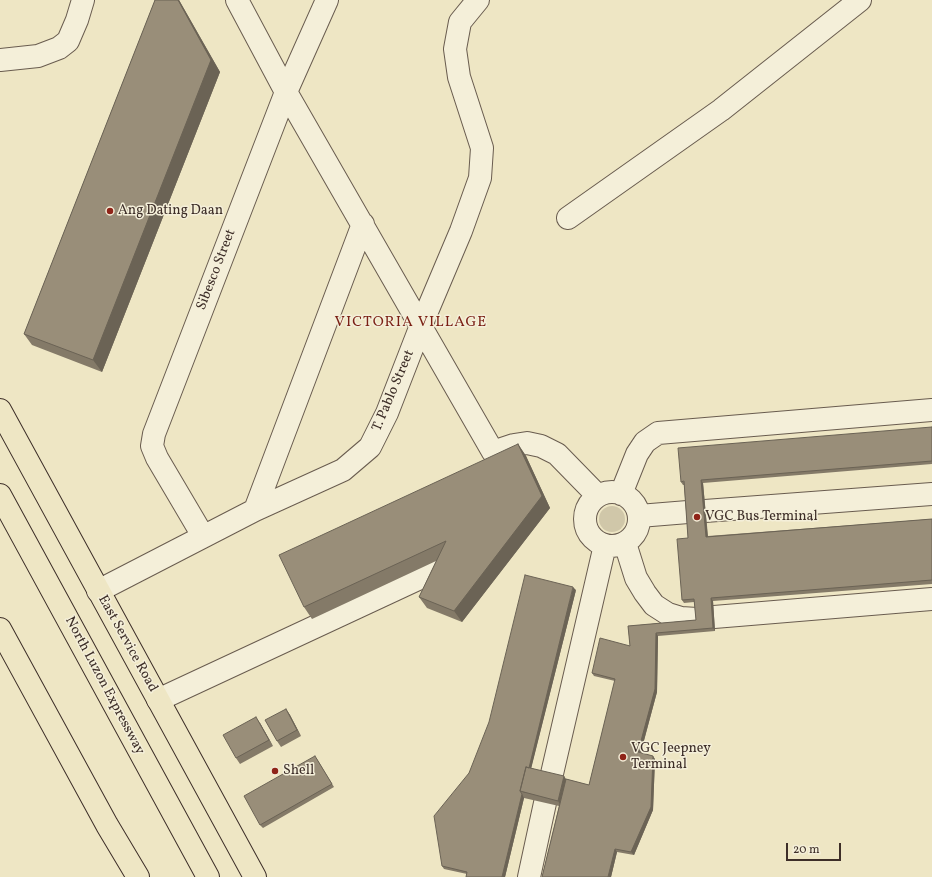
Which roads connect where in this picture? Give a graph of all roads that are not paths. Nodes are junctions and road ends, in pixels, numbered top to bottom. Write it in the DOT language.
graph roads {
  1 [pos="83,0"];
  2 [pos="237,0"];
  3 [pos="327,0"];
  4 [pos="478,0"];
  5 [pos="860,0"];
  6 [pos="0,60"];
  7 [pos="286,92"];
  8 [pos="568,218"];
  9 [pos="363,224"];
  10 [pos="420,328"];
  11 [pos="0,410"];
  12 [pos="932,410"];
  13 [pos="621,494"];
  14 [pos="932,494"];
  15 [pos="0,495"];
  16 [pos="598,496"];
  17 [pos="255,510"];
  18 [pos="638,516"];
  19 [pos="204,536"];
  20 [pos="615,544"];
  21 [pos="437,570"];
  22 [pos="98,591"];
  23 [pos="932,600"];
  24 [pos="0,629"];
  25 [pos="158,700"];
  26 [pos="551,778"];
  27 [pos="545,803"];
  28 [pos="107,825"];
  29 [pos="131,877"];
  30 [pos="138,877"];
  31 [pos="208,877"];
  32 [pos="255,877"];
  33 [pos="529,877"];
  1 -- 6 [label="street"];
  2 -- 7 [label="street"];
  3 -- 7 [label="street, Sibesco Street"];
  4 -- 10 [label="street, T. Pablo Street"];
  5 -- 8 [label="street"];
  7 -- 9 [label="street"];
  7 -- 19 [label="street, Sibesco Street"];
  9 -- 10 [label="street"];
  9 -- 17 [label="street"];
  10 -- 16 [label="street"];
  10 -- 17 [label="street, T. Pablo Street"];
  11 -- 22 [label="main road, East Service Road"];
  12 -- 13 [label="street"];
  13 -- 16 [label="street"];
  13 -- 18 [label="street"];
  14 -- 18 [label="street"];
  15 -- 31 [label="main road, North Luzon Expressway"];
  16 -- 20 [label="street"];
  17 -- 19 [label="street, T. Pablo Street"];
  18 -- 20 [label="street"];
  19 -- 22 [label="street, T. Pablo Street"];
  20 -- 23 [label="street"];
  20 -- 26 [label="street"];
  21 -- 25 [label="street"];
  22 -- 25 [label="main road, East Service Road"];
  24 -- 28 [label="main road"];
  25 -- 32 [label="main road, East Service Road"];
  27 -- 33 [label="street"];
  28 -- 29 [label="main road"];
  28 -- 30 [label="main road"];
}
